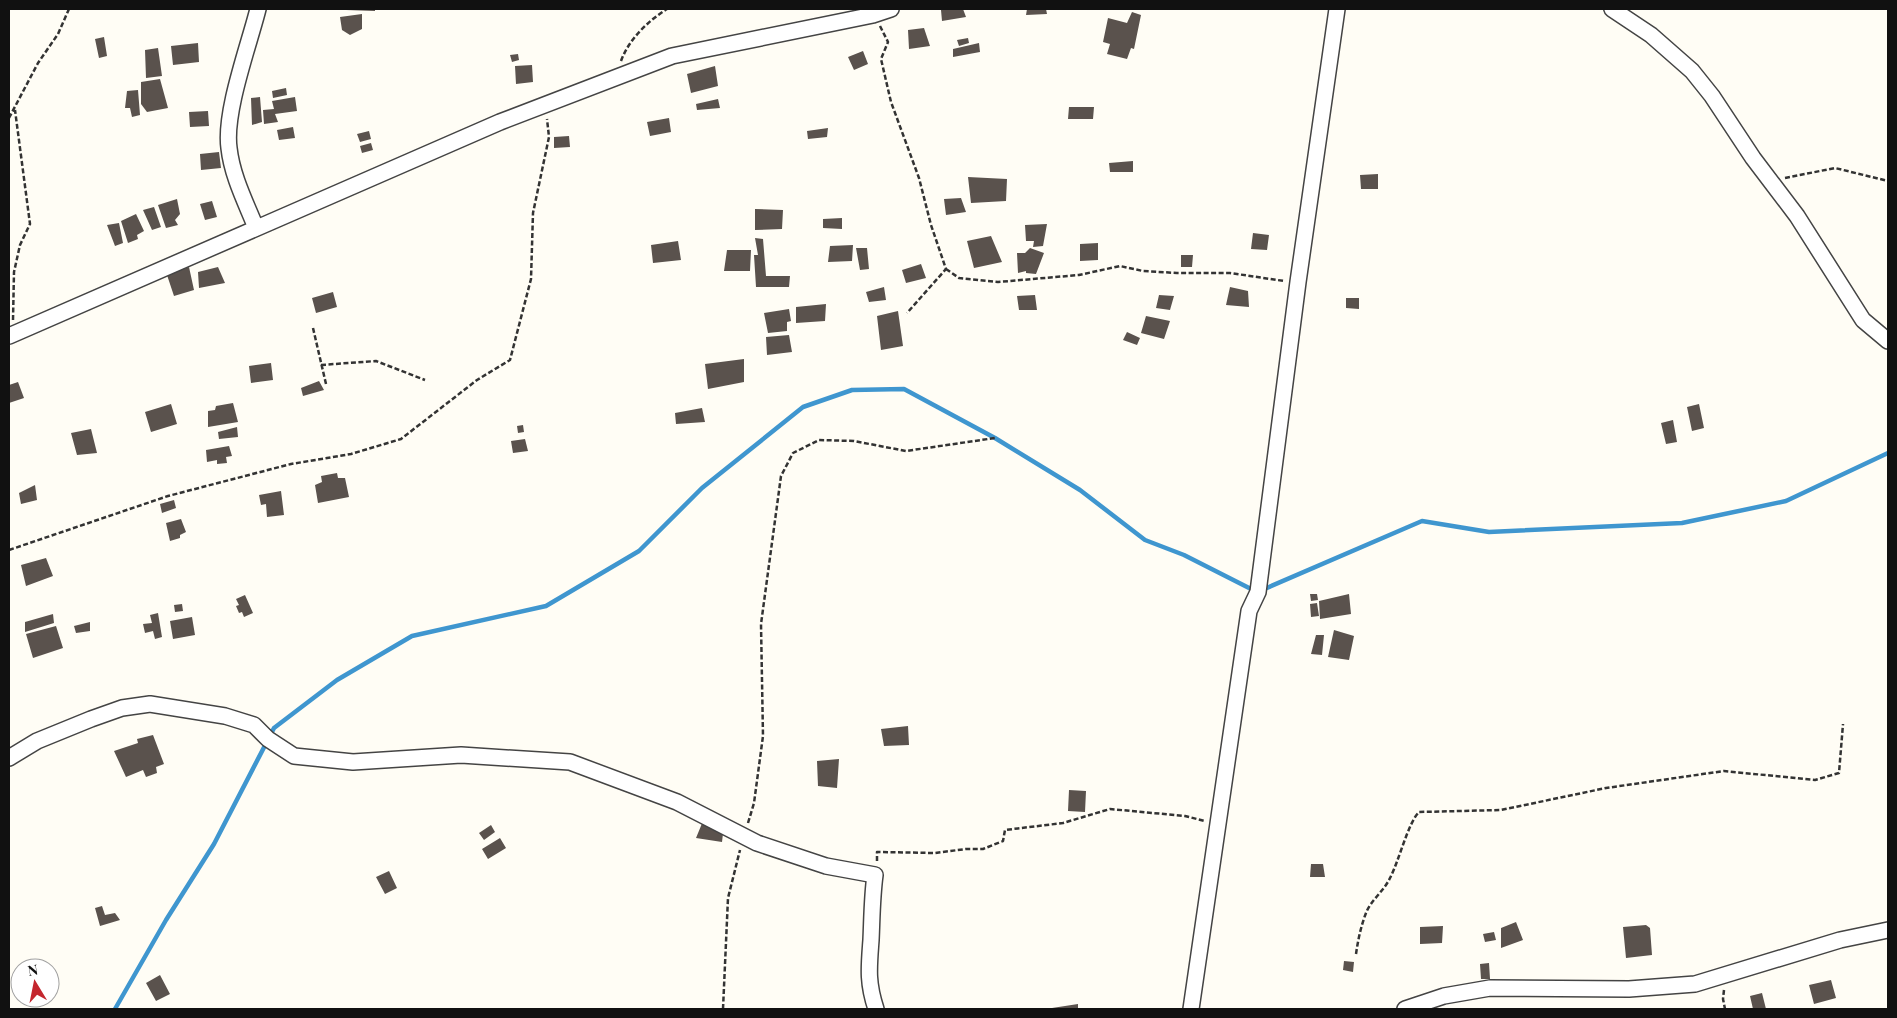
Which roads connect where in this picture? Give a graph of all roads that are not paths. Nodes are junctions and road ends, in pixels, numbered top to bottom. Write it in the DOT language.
graph roads {
  1 [pos="258,9"];
  2 [pos="891,9"];
  3 [pos="1338,9"];
  4 [pos="1612,9"];
  5 [pos="256,228"];
  6 [pos="11,335"];
  7 [pos="1888,341"];
  8 [pos="9,758"];
  9 [pos="1888,930"];
  10 [pos="876,1009"];
  11 [pos="1191,1009"];
  12 [pos="1405,1009"];
  1 -- 5 [label="street"];
  2 -- 5 [label="street"];
  3 -- 11 [label="street"];
  4 -- 7 [label="street"];
  5 -- 6 [label="street"];
  8 -- 10 [label="street"];
  9 -- 12 [label="street"];
}
